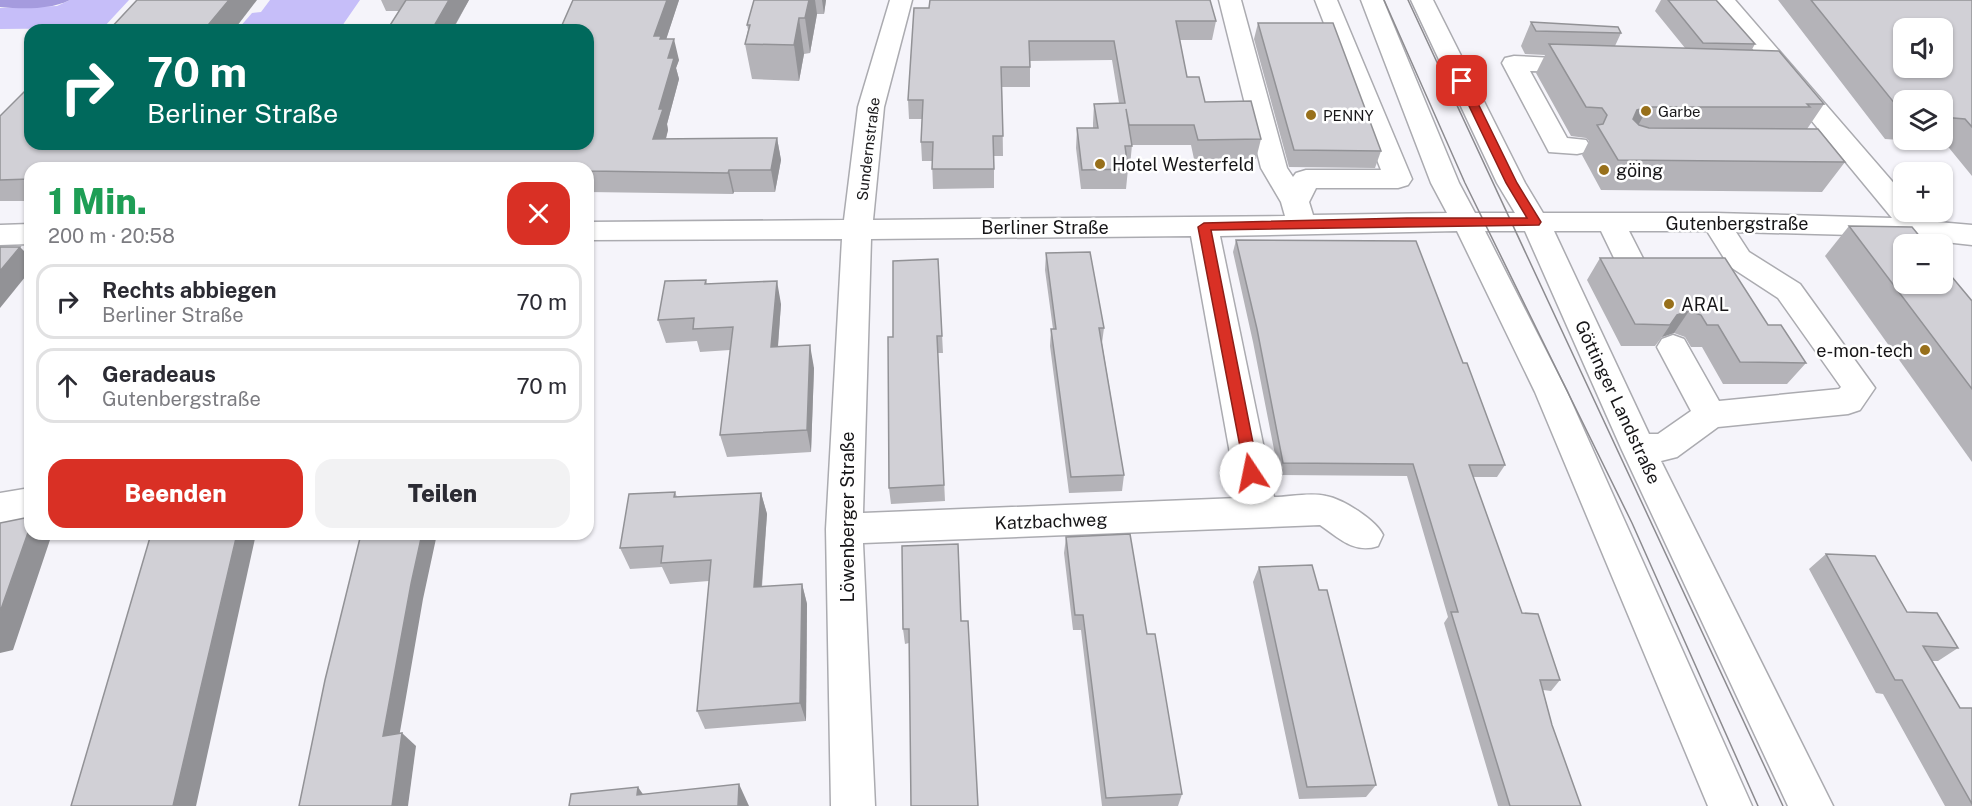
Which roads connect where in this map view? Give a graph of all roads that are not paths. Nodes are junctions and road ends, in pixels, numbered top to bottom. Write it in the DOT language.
graph roads {
  1 [pos="901,0"];
  2 [pos="1230,0"];
  3 [pos="1326,0"];
  4 [pos="1372,0"];
  5 [pos="1422,0"];
  6 [pos="1723,0"];
  7 [pos="1608,66"];
  8 [pos="1749,70"];
  9 [pos="1785,72"];
  10 [pos="1577,146"];
  11 [pos="1816,148"];
  12 [pos="1850,149"];
  13 [pos="1298,213"];
  14 [pos="1466,222"];
  15 [pos="1502,222"];
  16 [pos="1535,222"];
  17 [pos="1715,222"];
  18 [pos="1611,223"];
  19 [pos="1204,227"];
  20 [pos="858,229"];
  21 [pos="594,231"];
  22 [pos="1903,233"];
  23 [pos="24,234"];
  24 [pos="0,235"];
  25 [pos="1972,235"];
  26 [pos="1739,259"];
  27 [pos="1662,260"];
  28 [pos="1706,260"];
  29 [pos="1673,347"];
  30 [pos="1710,414"];
  31 [pos="1638,448"];
  32 [pos="24,505"];
  33 [pos="0,508"];
  34 [pos="1259,513"];
  35 [pos="844,529"];
  36 [pos="1365,535"];
  37 [pos="853,806"];
  38 [pos="1730,806"];
  39 [pos="1811,806"];
  1 -- 20 [label="street, Sundernstraße"];
  2 -- 13 [label="street"];
  3 -- 13 [label="street"];
  4 -- 14 [label="street"];
  5 -- 16 [label="street, Göttinger Landstraße"];
  6 -- 9 [label="street"];
  7 -- 10 [label="street"];
  8 -- 9 [label="street"];
  9 -- 12 [label="street"];
  11 -- 12 [label="street"];
  12 -- 22 [label="street"];
  13 -- 14 [label="street, Berliner Straße"];
  13 -- 19 [label="street, Berliner Straße"];
  14 -- 15 [label="street, Berliner Straße"];
  14 -- 38 [label="street"];
  15 -- 16 [label="street, Gutenbergstraße"];
  16 -- 18 [label="street, Gutenbergstraße"];
  16 -- 31 [label="street, Göttinger Landstraße"];
  17 -- 18 [label="street, Gutenbergstraße"];
  17 -- 22 [label="street, Gutenbergstraße"];
  17 -- 26 [label="street"];
  18 -- 27 [label="street"];
  19 -- 20 [label="street, Berliner Straße"];
  19 -- 34 [label="street"];
  20 -- 21 [label="street, Berliner Straße"];
  20 -- 35 [label="street, Löwenberger Straße"];
  22 -- 25 [label="street, Gutenbergstraße"];
  23 -- 24 [label="street"];
  26 -- 28 [label="street"];
  26 -- 30 [label="street"];
  29 -- 30 [label="street"];
  30 -- 31 [label="street"];
  31 -- 39 [label="street, Göttinger Landstraße"];
  32 -- 33 [label="street"];
  34 -- 35 [label="street, Katzbachweg"];
  34 -- 36 [label="street, Katzbachweg"];
  35 -- 37 [label="street, Löwenberger Straße"];
}
